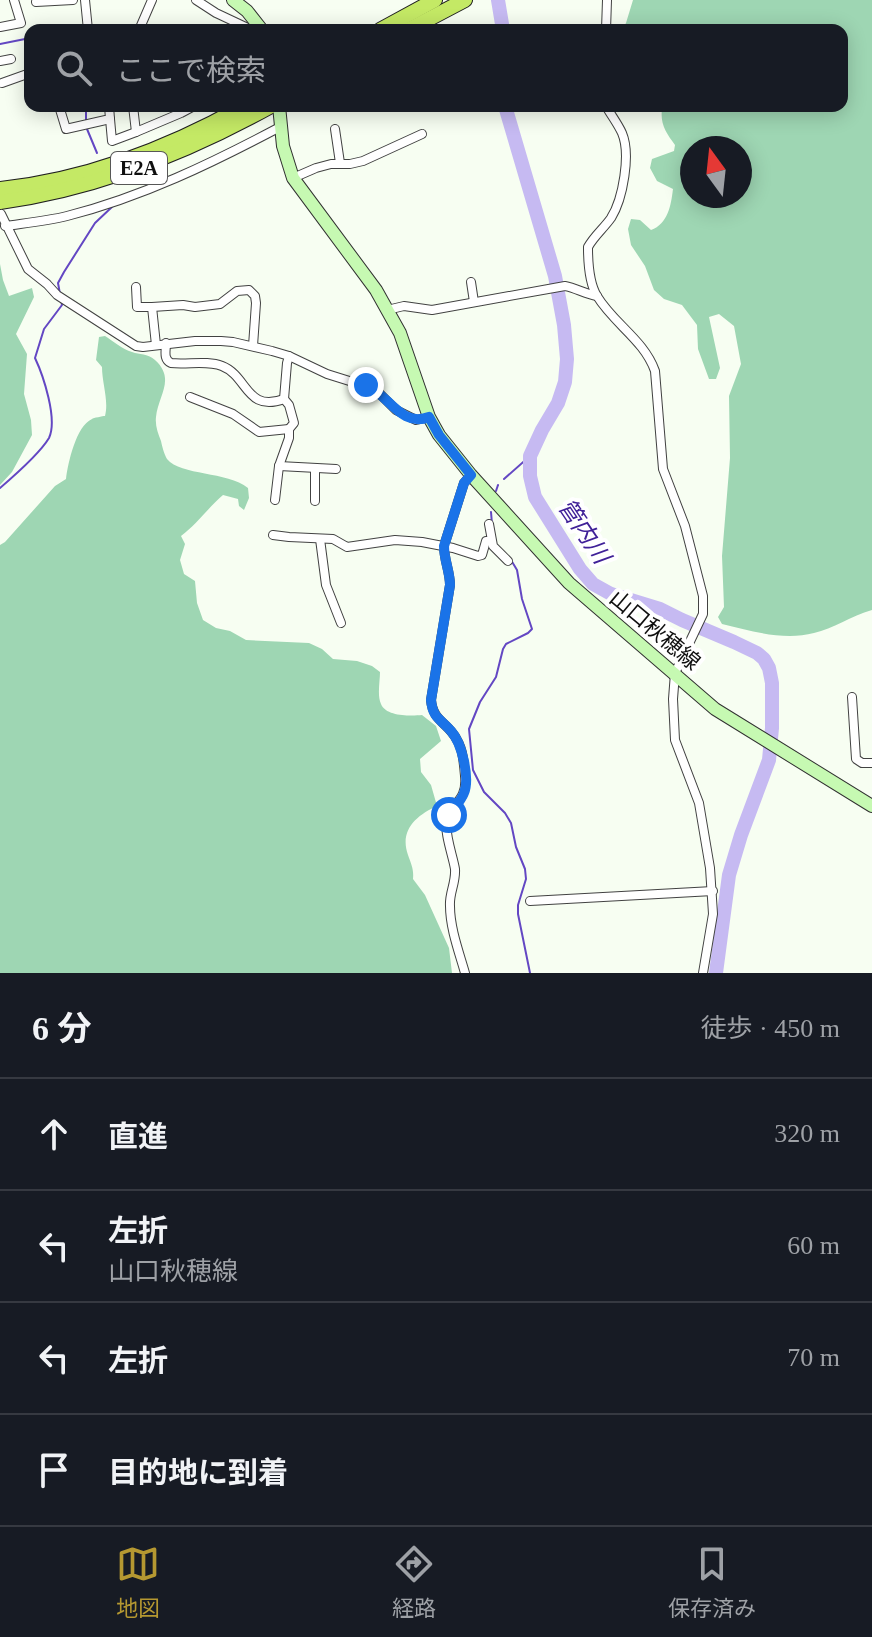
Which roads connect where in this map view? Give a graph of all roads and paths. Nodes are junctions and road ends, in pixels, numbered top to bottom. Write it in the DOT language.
graph roads {
  1 [pos="14,0"];
  2 [pos="73,0"];
  3 [pos="85,0"];
  4 [pos="152,0"];
  5 [pos="196,0"];
  6 [pos="233,0"];
  7 [pos="435,0"];
  8 [pos="465,0"];
  9 [pos="607,0"];
  10 [pos="36,2"];
  11 [pos="87,24"];
  12 [pos="142,24"];
  13 [pos="239,24"];
  14 [pos="257,24"];
  15 [pos="391,24"];
  16 [pos="419,24"];
  17 [pos="606,24"];
  18 [pos="0,27"];
  19 [pos="11,59"];
  20 [pos="0,61"];
  21 [pos="24,75"];
  22 [pos="2,83"];
  23 [pos="61,112"];
  24 [pos="109,112"];
  25 [pos="134,112"];
  26 [pos="181,112"];
  27 [pos="232,112"];
  28 [pos="261,112"];
  29 [pos="275,112"];
  30 [pos="610,112"];
  31 [pos="110,119"];
  32 [pos="280,127"];
  33 [pos="335,129"];
  34 [pos="136,132"];
  35 [pos="422,134"];
  36 [pos="340,163"];
  37 [pos="293,178"];
  38 [pos="0,189"];
  39 [pos="0,202"];
  40 [pos="1,214"];
  41 [pos="5,226"];
  42 [pos="471,282"];
  43 [pos="136,287"];
  44 [pos="597,296"];
  45 [pos="474,302"];
  46 [pos="152,307"];
  47 [pos="387,310"];
  48 [pos="166,343"];
  49 [pos="156,345"];
  50 [pos="253,346"];
  51 [pos="289,356"];
  52 [pos="190,397"];
  53 [pos="284,399"];
  54 [pos="429,417"];
  55 [pos="289,429"];
  56 [pos="279,466"];
  57 [pos="315,469"];
  58 [pos="336,469"];
  59 [pos="471,475"];
  60 [pos="275,500"];
  61 [pos="315,501"];
  62 [pos="489,524"];
  63 [pos="273,535"];
  64 [pos="320,539"];
  65 [pos="491,541"];
  66 [pos="444,546"];
  67 [pos="508,561"];
  68 [pos="341,623"];
  69 [pos="675,673"];
  70 [pos="852,697"];
  71 [pos="872,763"];
  72 [pos="872,806"];
  73 [pos="713,891"];
  74 [pos="530,901"];
  75 [pos="465,973"];
  76 [pos="703,973"];
  1 -- 18 [label="street"];
  2 -- 10 [label="street"];
  3 -- 11 [label="street"];
  4 -- 12 [label="street"];
  5 -- 13 [label="street"];
  6 -- 14 [label="main road"];
  7 -- 15 [label="highway"];
  8 -- 16 [label="highway"];
  9 -- 17 [label="street"];
  19 -- 20 [label="street"];
  21 -- 22 [label="street"];
  23 -- 31 [label="street"];
  24 -- 31 [label="street"];
  25 -- 34 [label="street"];
  26 -- 34 [label="street"];
  27 -- 38 [label="highway, E2A"];
  28 -- 39 [label="highway, E2A"];
  29 -- 32 [label="main road, 山口秋穂線"];
  30 -- 44 [label="street"];
  31 -- 34 [label="street"];
  32 -- 37 [label="main road, 山口秋穂線"];
  32 -- 41 [label="street"];
  33 -- 36 [label="street"];
  35 -- 36 [label="street"];
  36 -- 37 [label="street"];
  37 -- 47 [label="main road, 山口秋穂線"];
  40 -- 41 [label="street"];
  41 -- 49 [label="street"];
  42 -- 45 [label="street"];
  43 -- 46 [label="street"];
  44 -- 45 [label="street"];
  44 -- 69 [label="street"];
  45 -- 47 [label="street"];
  46 -- 49 [label="street"];
  46 -- 50 [label="street"];
  47 -- 54 [label="main road, 山口秋穂線"];
  48 -- 49 [label="street"];
  48 -- 50 [label="street"];
  48 -- 53 [label="street"];
  50 -- 51 [label="street"];
  51 -- 53 [label="street"];
  51 -- 54 [label="street"];
  52 -- 55 [label="street"];
  53 -- 55 [label="street"];
  54 -- 59 [label="main road, 山口秋穂線"];
  55 -- 56 [label="street"];
  56 -- 57 [label="street"];
  56 -- 60 [label="street"];
  57 -- 58 [label="street"];
  57 -- 61 [label="street"];
  59 -- 66 [label="street"];
  59 -- 69 [label="main road, 山口秋穂線"];
  62 -- 65 [label="street"];
  63 -- 64 [label="street"];
  64 -- 66 [label="street"];
  64 -- 68 [label="street"];
  65 -- 66 [label="street"];
  65 -- 67 [label="street"];
  66 -- 75 [label="street"];
  69 -- 72 [label="main road, 山口秋穂線"];
  69 -- 73 [label="street"];
  70 -- 71 [label="street"];
  73 -- 74 [label="street"];
  73 -- 76 [label="street"];
}
